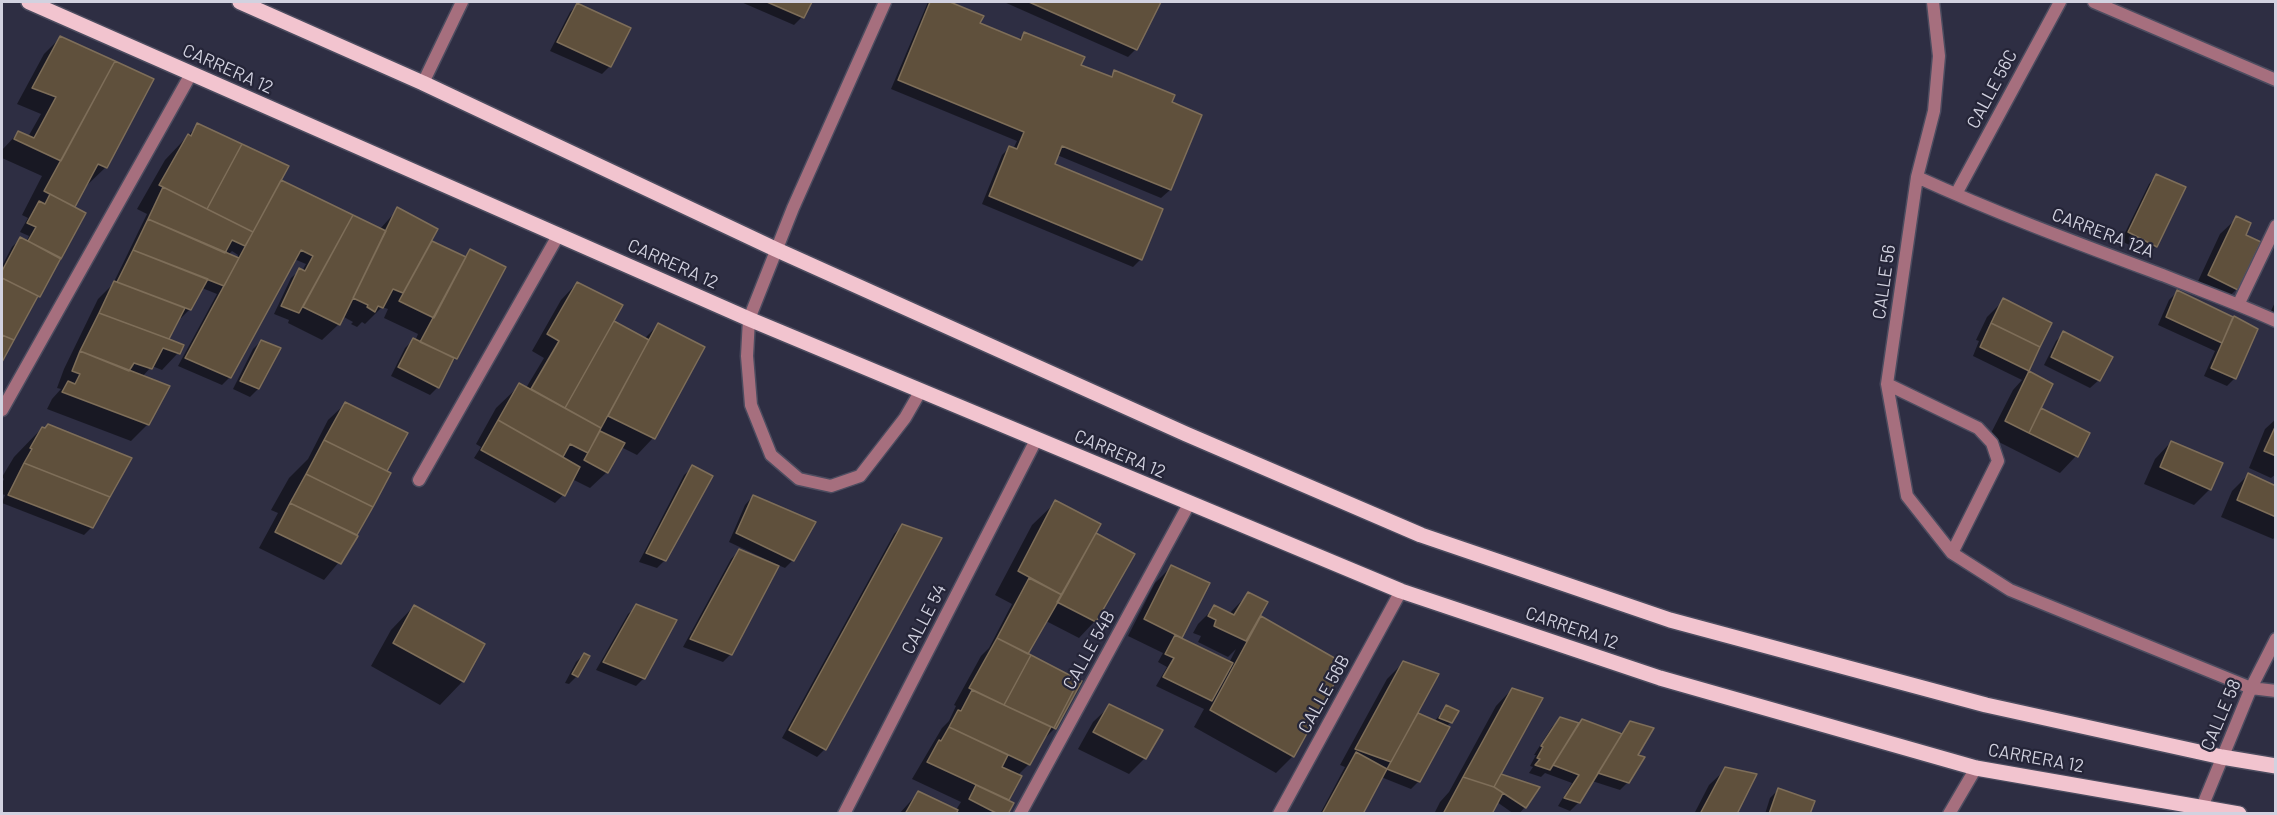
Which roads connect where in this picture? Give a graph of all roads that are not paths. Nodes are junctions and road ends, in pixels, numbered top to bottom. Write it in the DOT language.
graph roads {
  1 [pos="29,2"];
  2 [pos="240,2"];
  3 [pos="462,2"];
  4 [pos="885,2"];
  5 [pos="1933,2"];
  6 [pos="2060,2"];
  7 [pos="2094,2"];
  8 [pos="191,74"];
  9 [pos="2276,80"];
  10 [pos="423,83"];
  11 [pos="1917,177"];
  12 [pos="1956,194"];
  13 [pos="2276,226"];
  14 [pos="559,234"];
  15 [pos="775,249"];
  16 [pos="2239,303"];
  17 [pos="749,319"];
  18 [pos="2276,321"];
  19 [pos="1887,384"];
  20 [pos="920,392"];
  21 [pos="2,410"];
  22 [pos="1036,440"];
  23 [pos="419,480"];
  24 [pos="1189,504"];
  25 [pos="1952,553"];
  26 [pos="1401,591"];
  27 [pos="2276,639"];
  28 [pos="2251,688"];
  29 [pos="2276,691"];
  30 [pos="2222,757"];
  31 [pos="2276,766"];
  32 [pos="1976,768"];
  33 [pos="2202,807"];
  34 [pos="844,813"];
  35 [pos="1020,813"];
  36 [pos="1279,813"];
  37 [pos="1949,813"];
  38 [pos="2239,813"];
  1 -- 8 [label="main road, CARRERA 12"];
  2 -- 10 [label="main road"];
  3 -- 10 [label="street"];
  4 -- 15 [label="street"];
  5 -- 11 [label="street, CALLE 56"];
  6 -- 12 [label="street, CALLE 56C"];
  7 -- 9 [label="street"];
  8 -- 14 [label="main road, CARRERA 12"];
  8 -- 21 [label="street"];
  10 -- 15 [label="main road"];
  11 -- 12 [label="street, CARRERA 12A"];
  11 -- 19 [label="street, CALLE 56"];
  12 -- 16 [label="street, CARRERA 12A"];
  13 -- 16 [label="street"];
  14 -- 17 [label="main road, CARRERA 12"];
  14 -- 23 [label="street"];
  15 -- 17 [label="street"];
  15 -- 30 [label="main road"];
  16 -- 18 [label="street, CARRERA 12A"];
  17 -- 20 [label="main road, CARRERA 12"];
  17 -- 20 [label="street"];
  19 -- 25 [label="street, CALLE 56"];
  19 -- 25 [label="street"];
  20 -- 22 [label="main road, CARRERA 12"];
  22 -- 24 [label="main road, CARRERA 12"];
  22 -- 34 [label="street, CALLE 54"];
  24 -- 26 [label="main road, CARRERA 12"];
  24 -- 35 [label="street, CALLE 54B"];
  25 -- 28 [label="street"];
  26 -- 32 [label="main road, CARRERA 12"];
  26 -- 36 [label="street, CALLE 56B"];
  27 -- 28 [label="street, CALLE 58"];
  28 -- 29 [label="street"];
  28 -- 30 [label="street, CALLE 58"];
  30 -- 31 [label="main road"];
  30 -- 33 [label="street, CALLE 58"];
  32 -- 33 [label="main road, CARRERA 12"];
  32 -- 37 [label="street"];
  33 -- 38 [label="main road, CARRERA 12"];
}
